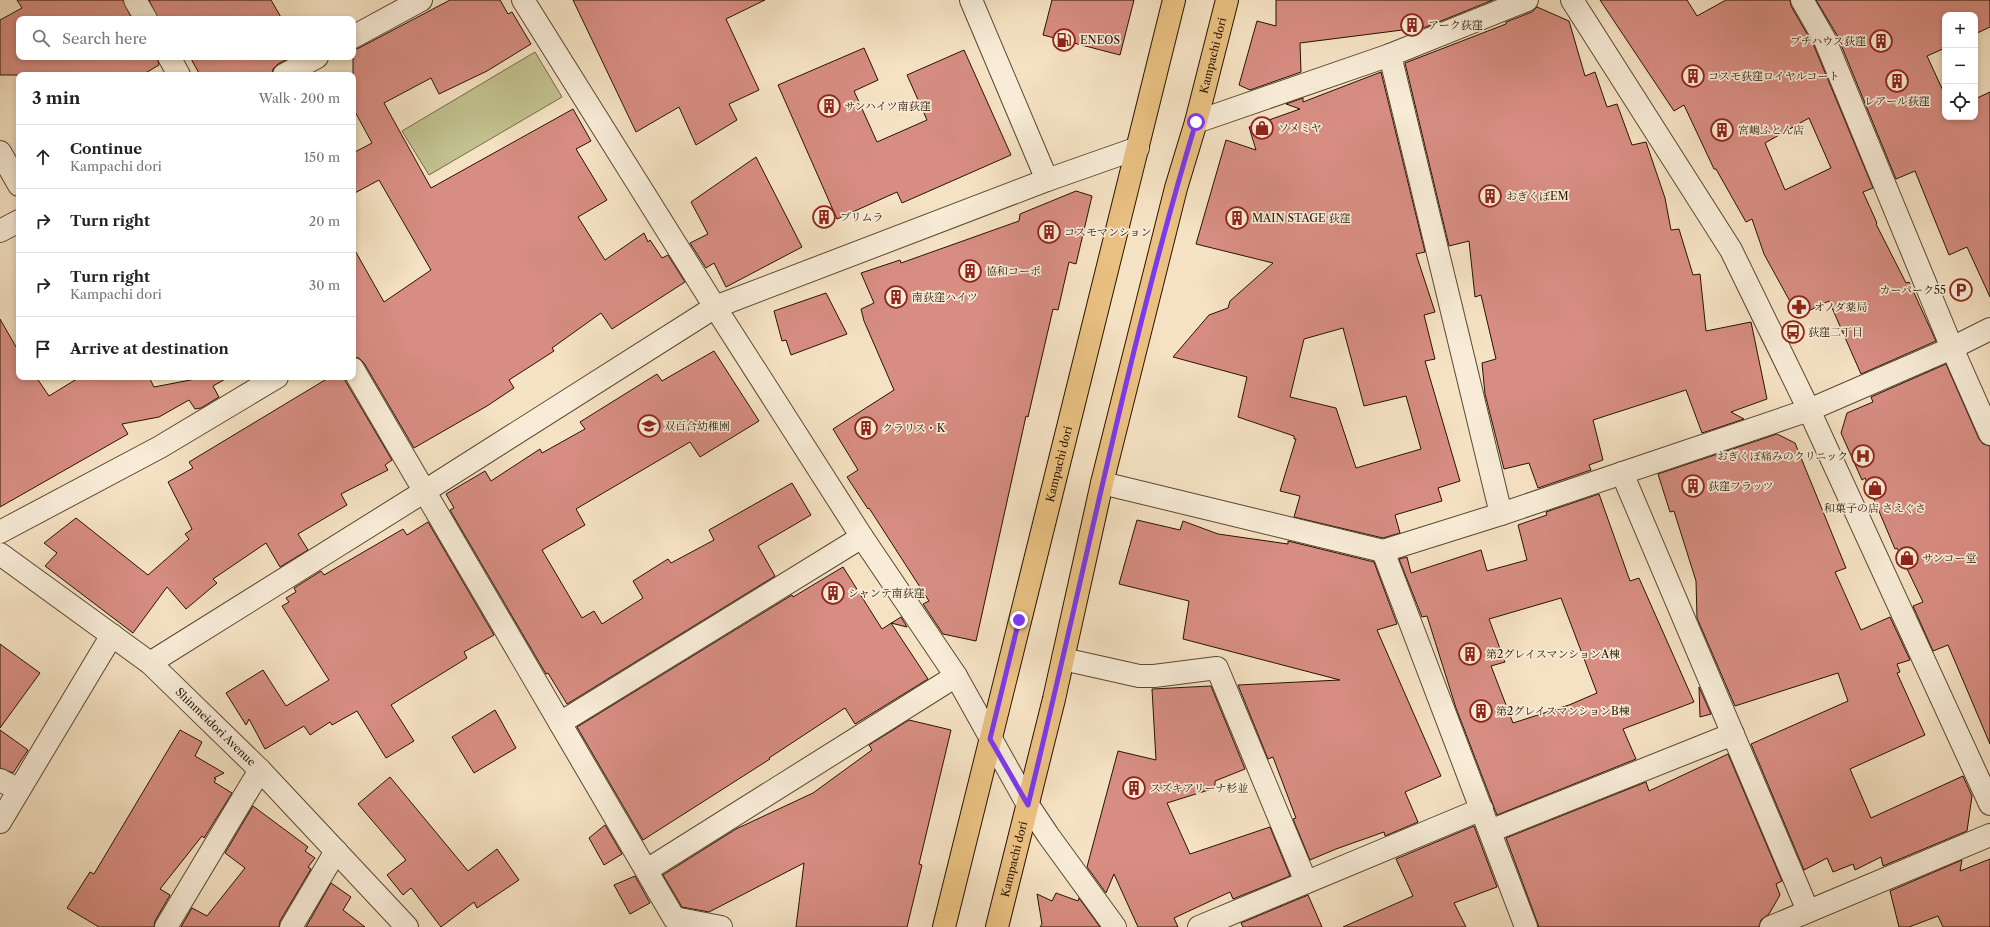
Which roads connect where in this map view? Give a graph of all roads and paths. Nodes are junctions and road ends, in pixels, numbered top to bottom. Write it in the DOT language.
graph roads {
  1 [pos="421,0"];
  2 [pos="524,0"];
  3 [pos="972,0"];
  4 [pos="1174,0"];
  5 [pos="1227,0"];
  6 [pos="1528,0"];
  7 [pos="1572,0"];
  8 [pos="1802,0"];
  9 [pos="356,35"];
  10 [pos="1390,55"];
  11 [pos="171,60"];
  12 [pos="312,60"];
  13 [pos="177,72"];
  14 [pos="290,72"];
  15 [pos="1196,122"];
  16 [pos="1138,148"];
  17 [pos="0,152"];
  18 [pos="16,179"];
  19 [pos="1047,180"];
  20 [pos="16,223"];
  21 [pos="0,231"];
  22 [pos="715,307"];
  23 [pos="1990,329"];
  24 [pos="1952,348"];
  25 [pos="356,374"];
  26 [pos="272,380"];
  27 [pos="1809,410"];
  28 [pos="1990,434"];
  29 [pos="1622,473"];
  30 [pos="1102,483"];
  31 [pos="425,491"];
  32 [pos="1501,514"];
  33 [pos="0,532"];
  34 [pos="862,536"];
  35 [pos="1383,551"];
  36 [pos="0,554"];
  37 [pos="112,635"];
  38 [pos="1063,659"];
  39 [pos="150,663"];
  40 [pos="956,676"];
  41 [pos="560,723"];
  42 [pos="1733,734"];
  43 [pos="990,739"];
  44 [pos="260,770"];
  45 [pos="0,780"];
  46 [pos="19,790"];
  47 [pos="1990,804"];
  48 [pos="1028,805"];
  49 [pos="1482,809"];
  50 [pos="0,822"];
  51 [pos="1490,831"];
  52 [pos="1990,835"];
  53 [pos="336,851"];
  54 [pos="647,870"];
  55 [pos="1306,882"];
  56 [pos="1808,911"];
  57 [pos="669,922"];
  58 [pos="1773,926"];
  59 [pos="166,927"];
  60 [pos="291,927"];
  61 [pos="407,927"];
  62 [pos="721,927"];
  63 [pos="944,927"];
  64 [pos="997,927"];
  65 [pos="1115,927"];
  66 [pos="1200,927"];
  67 [pos="1526,927"];
  1 -- 9 [label="street"];
  2 -- 22 [label="street"];
  3 -- 19 [label="street"];
  4 -- 16 [label="main road, Kampachi dori"];
  5 -- 15 [label="main road, Kampachi dori"];
  6 -- 10 [label="street"];
  7 -- 27 [label="street"];
  8 -- 24 [label="street"];
  10 -- 15 [label="street"];
  10 -- 32 [label="street"];
  11 -- 13 [label="street"];
  12 -- 14 [label="street"];
  15 -- 30 [label="main road, Kampachi dori"];
  16 -- 19 [label="street"];
  16 -- 43 [label="main road, Kampachi dori"];
  17 -- 18 [label="street"];
  19 -- 22 [label="street"];
  20 -- 21 [label="street"];
  22 -- 31 [label="street"];
  22 -- 34 [label="street"];
  23 -- 24 [label="street"];
  24 -- 27 [label="street"];
  24 -- 28 [label="street"];
  25 -- 31 [label="street"];
  26 -- 33 [label="street"];
  27 -- 29 [label="street"];
  27 -- 47 [label="street"];
  29 -- 32 [label="street"];
  29 -- 42 [label="street"];
  30 -- 35 [label="street"];
  30 -- 38 [label="main road, Kampachi dori"];
  31 -- 39 [label="street"];
  31 -- 41 [label="street"];
  32 -- 35 [label="street"];
  34 -- 40 [label="street"];
  34 -- 41 [label="street"];
  35 -- 49 [label="street"];
  36 -- 37 [label="street, Shinmeidori Avenue"];
  37 -- 39 [label="street, Shinmeidori Avenue"];
  37 -- 46 [label="street"];
  38 -- 48 [label="main road, Kampachi dori"];
  38 -- 55 [label="street"];
  39 -- 44 [label="street, Shinmeidori Avenue"];
  40 -- 43 [label="street"];
  40 -- 54 [label="street"];
  41 -- 54 [label="street"];
  42 -- 51 [label="street"];
  42 -- 56 [label="street"];
  43 -- 48 [label="street"];
  43 -- 63 [label="main road, Kampachi dori"];
  44 -- 53 [label="street, Shinmeidori Avenue"];
  44 -- 59 [label="street"];
  45 -- 46 [label="street"];
  46 -- 50 [label="street"];
  48 -- 64 [label="main road, Kampachi dori"];
  48 -- 65 [label="street"];
  49 -- 51 [label="street"];
  49 -- 55 [label="street"];
  51 -- 67 [label="street"];
  52 -- 56 [label="street"];
  53 -- 60 [label="street"];
  53 -- 61 [label="street, Shinmeidori Avenue"];
  54 -- 57 [label="street"];
  55 -- 66 [label="street"];
  56 -- 58 [label="street"];
  57 -- 62 [label="street"];
}
